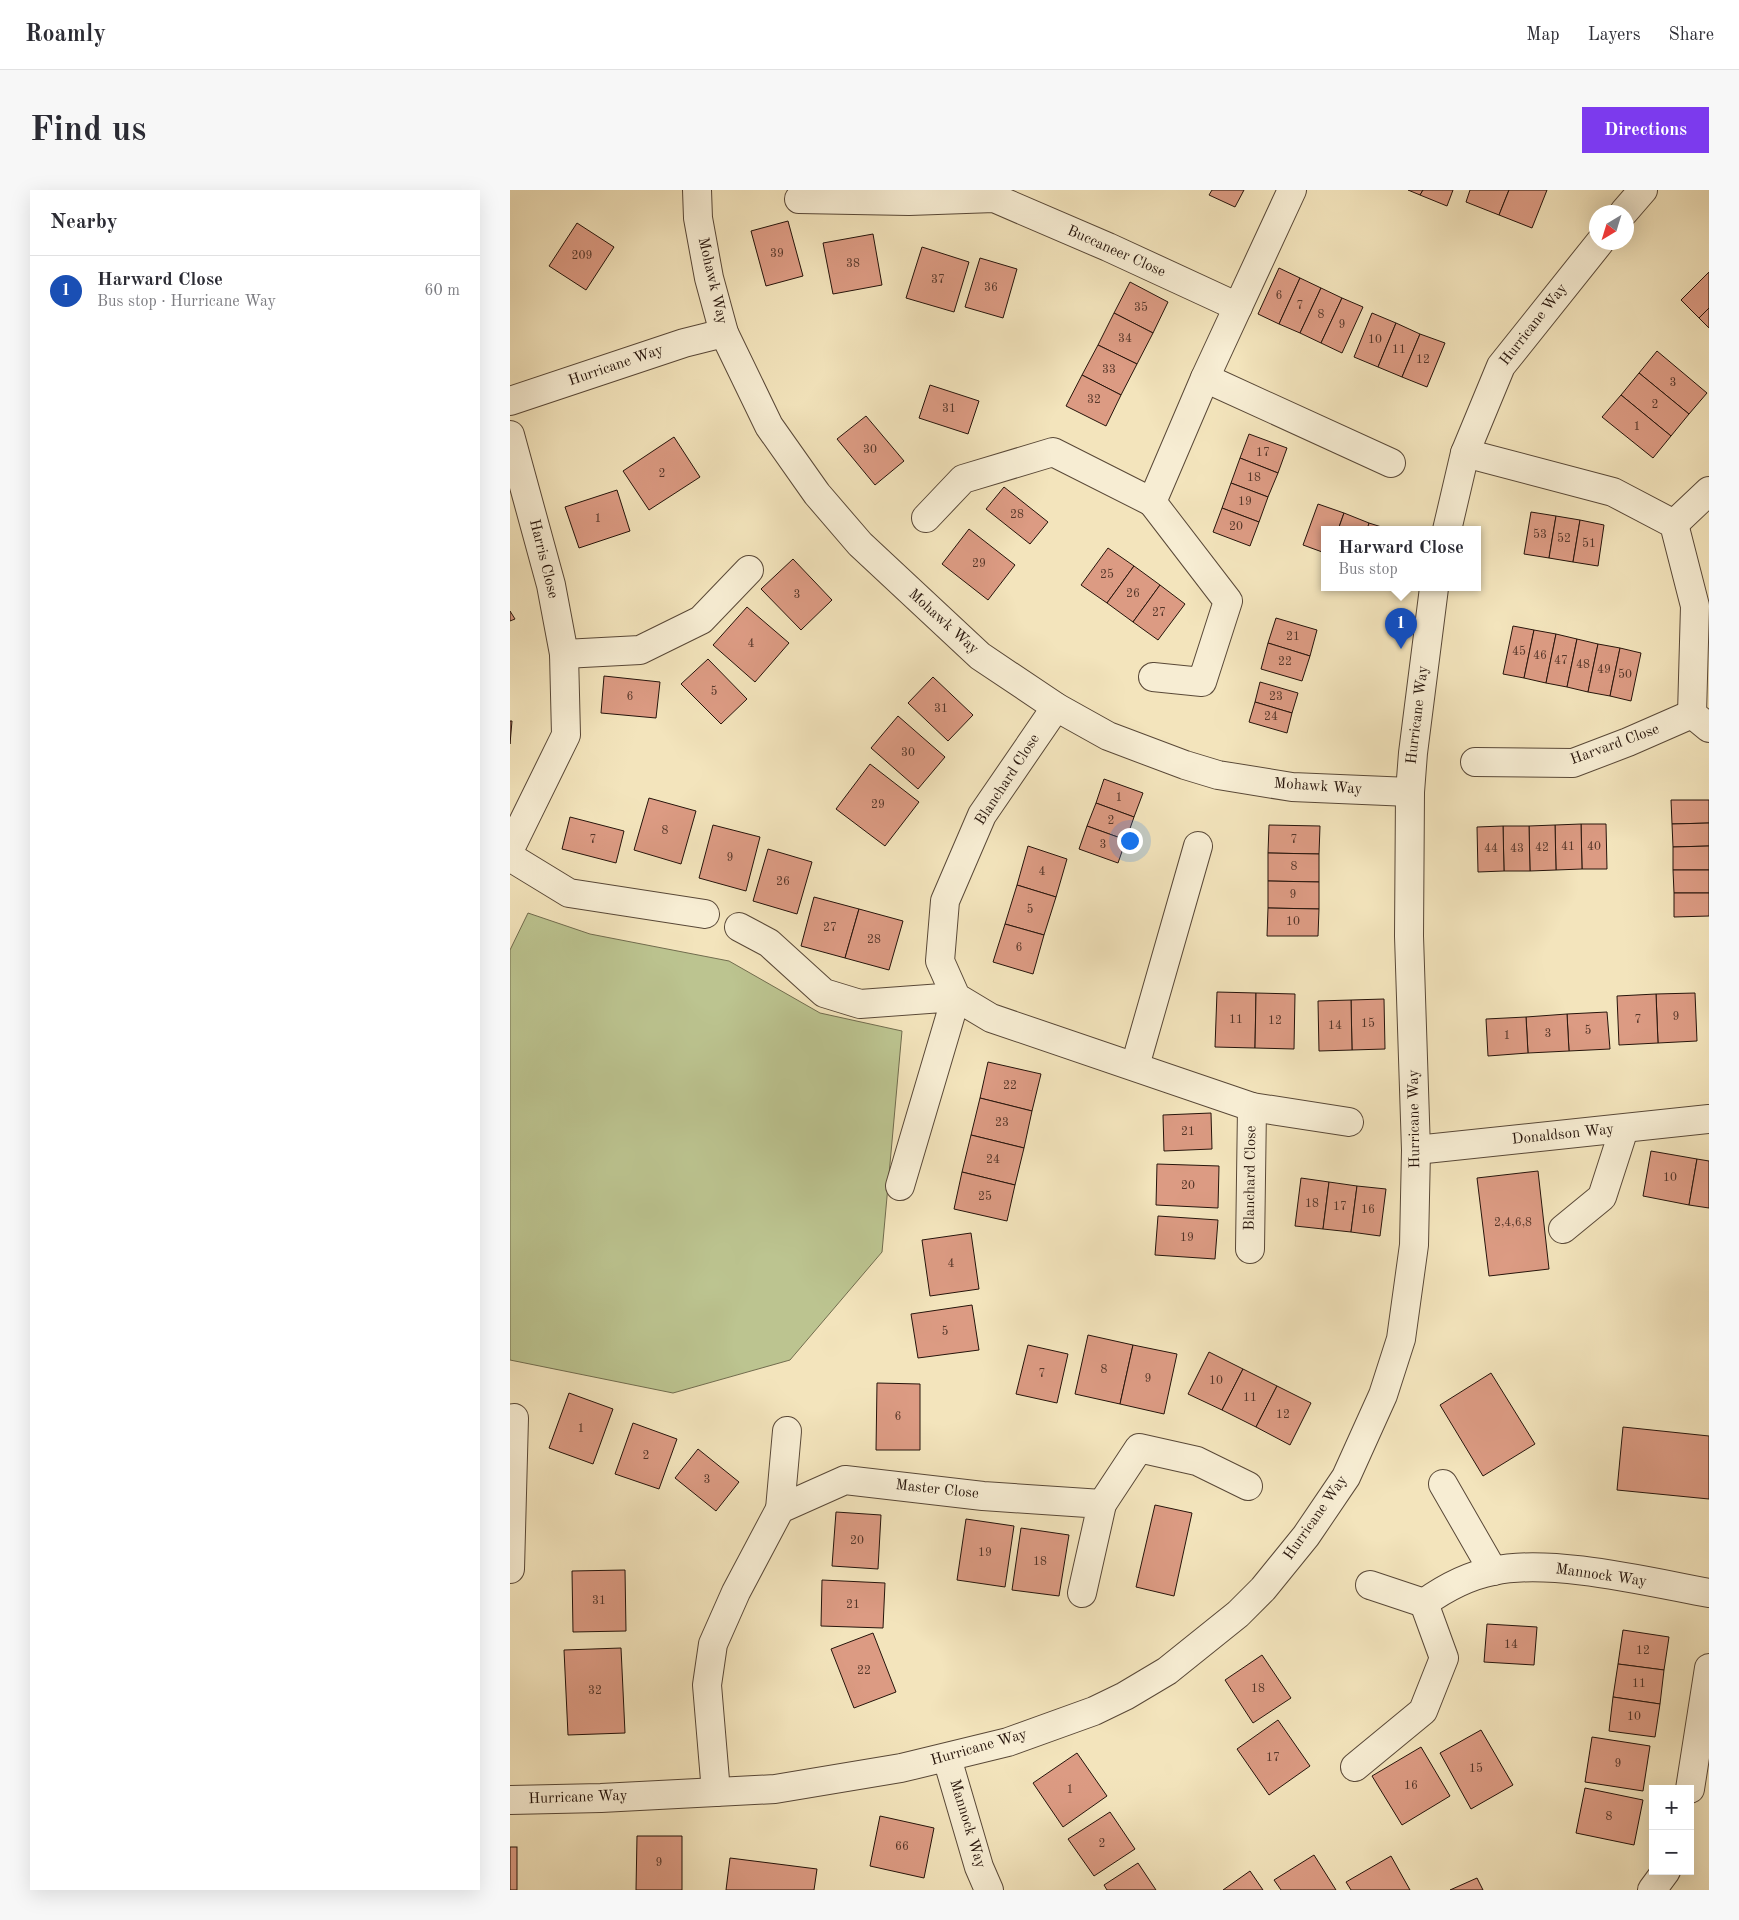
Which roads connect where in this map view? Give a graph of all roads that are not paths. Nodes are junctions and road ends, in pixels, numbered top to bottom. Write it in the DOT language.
graph roads {
  1 [pos="697,190"];
  2 [pos="1292,190"];
  3 [pos="994,194"];
  4 [pos="799,199"];
  5 [pos="1594,250"];
  6 [pos="1238,307"];
  7 [pos="724,333"];
  8 [pos="1205,378"];
  9 [pos="510,401"];
  10 [pos="510,435"];
  11 [pos="1465,453"];
  12 [pos="1391,463"];
  13 [pos="1709,492"];
  14 [pos="1152,502"];
  15 [pos="926,518"];
  16 [pos="1674,524"];
  17 [pos="1448,526"];
  18 [pos="749,570"];
  19 [pos="1434,591"];
  20 [pos="564,654"];
  21 [pos="1153,677"];
  22 [pos="1056,707"];
  23 [pos="1700,721"];
  24 [pos="1475,762"];
  25 [pos="1410,792"];
  26 [pos="1198,846"];
  27 [pos="510,848"];
  28 [pos="510,858"];
  29 [pos="705,914"];
  30 [pos="739,927"];
  31 [pos="956,997"];
  32 [pos="1135,1066"];
  33 [pos="1252,1107"];
  34 [pos="1709,1118"];
  35 [pos="1349,1122"];
  36 [pos="1624,1129"];
  37 [pos="1416,1150"];
  38 [pos="900,1186"];
  39 [pos="1563,1229"];
  40 [pos="1250,1249"];
  41 [pos="514,1418"];
  42 [pos="787,1431"];
  43 [pos="1443,1484"];
  44 [pos="1248,1486"];
  45 [pos="1102,1504"];
  46 [pos="780,1509"];
  47 [pos="510,1568"];
  48 [pos="1493,1571"];
  49 [pos="1370,1584"];
  50 [pos="1082,1593"];
  51 [pos="1709,1593"];
  52 [pos="1424,1603"];
  53 [pos="1709,1668"];
  54 [pos="947,1758"];
  55 [pos="1354,1768"];
  56 [pos="1691,1785"];
  57 [pos="716,1792"];
  58 [pos="510,1800"];
  59 [pos="1663,1875"];
  60 [pos="989,1890"];
  61 [pos="1652,1890"];
  1 -- 7 [label="street, Mohawk Way"];
  2 -- 6 [label="street"];
  3 -- 4 [label="street, Buccaneer Close"];
  3 -- 6 [label="street, Buccaneer Close"];
  5 -- 11 [label="street, Hurricane Way"];
  6 -- 8 [label="street"];
  7 -- 9 [label="street, Hurricane Way"];
  7 -- 22 [label="street, Mohawk Way"];
  8 -- 12 [label="street"];
  8 -- 14 [label="street"];
  10 -- 20 [label="street, Harris Close"];
  11 -- 16 [label="street"];
  11 -- 17 [label="street, Hurricane Way"];
  13 -- 16 [label="street"];
  14 -- 15 [label="street"];
  14 -- 21 [label="street"];
  16 -- 23 [label="street, Harvard Close"];
  18 -- 20 [label="street"];
  19 -- 25 [label="street, Hurricane Way"];
  20 -- 27 [label="street, Harris Close"];
  22 -- 25 [label="street, Mohawk Way"];
  22 -- 31 [label="street, Blanchard Close"];
  23 -- 24 [label="street, Harvard Close"];
  25 -- 37 [label="street, Hurricane Way"];
  26 -- 32 [label="street"];
  28 -- 29 [label="street"];
  30 -- 31 [label="street"];
  31 -- 32 [label="street, Blanchard Close"];
  31 -- 38 [label="street"];
  32 -- 33 [label="street, Blanchard Close"];
  33 -- 35 [label="street, Blanchard Close"];
  33 -- 40 [label="street, Blanchard Close"];
  34 -- 36 [label="street, Donaldson Way"];
  36 -- 37 [label="street, Donaldson Way"];
  36 -- 39 [label="street"];
  37 -- 54 [label="street, Hurricane Way"];
  41 -- 47 [label="street"];
  42 -- 46 [label="street"];
  43 -- 48 [label="street"];
  44 -- 45 [label="street"];
  45 -- 46 [label="street, Master Close"];
  45 -- 50 [label="street"];
  46 -- 57 [label="street"];
  48 -- 51 [label="street, Mannock Way"];
  48 -- 52 [label="street, Mannock Way"];
  49 -- 52 [label="street"];
  52 -- 55 [label="street"];
  53 -- 56 [label="street"];
  54 -- 57 [label="street, Hurricane Way"];
  54 -- 60 [label="street, Mannock Way"];
  57 -- 58 [label="street, Hurricane Way"];
  59 -- 61 [label="street"];
}
